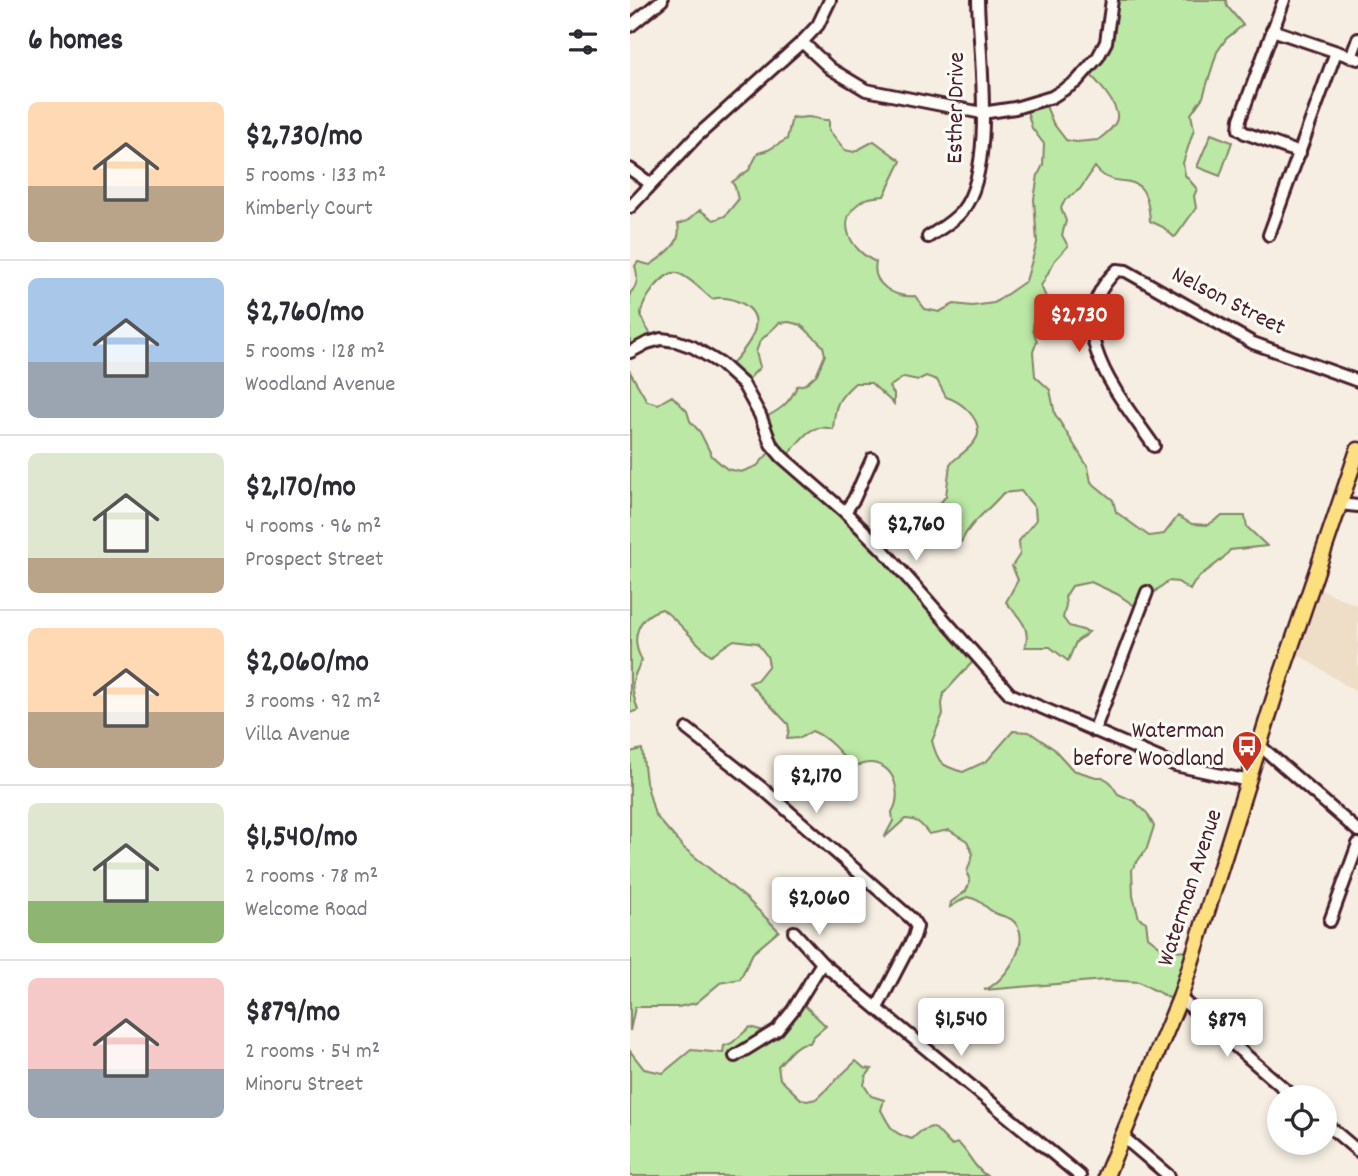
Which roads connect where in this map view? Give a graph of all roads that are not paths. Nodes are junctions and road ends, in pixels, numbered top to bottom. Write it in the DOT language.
graph roads {
  1 [pos="662,0"];
  2 [pos="830,0"];
  3 [pos="978,0"];
  4 [pos="1112,0"];
  5 [pos="1284,0"];
  6 [pos="630,26"];
  7 [pos="1272,30"];
  8 [pos="1358,39"];
  9 [pos="803,42"];
  10 [pos="1336,52"];
  11 [pos="1354,58"];
  12 [pos="982,113"];
  13 [pos="1300,153"];
  14 [pos="630,169"];
  15 [pos="651,184"];
  16 [pos="630,207"];
  17 [pos="1269,235"];
  18 [pos="928,237"];
  19 [pos="630,352"];
  20 [pos="1358,381"];
  21 [pos="1154,446"];
  22 [pos="1358,450"];
  23 [pos="872,458"];
  24 [pos="1339,504"];
  25 [pos="1358,506"];
  26 [pos="845,512"];
  27 [pos="1147,592"];
  28 [pos="687,729"];
  29 [pos="1094,731"];
  30 [pos="1259,745"];
  31 [pos="1249,780"];
  32 [pos="1358,831"];
  33 [pos="1358,844"];
  34 [pos="1331,921"];
  35 [pos="794,932"];
  36 [pos="822,963"];
  37 [pos="1180,998"];
  38 [pos="877,1008"];
  39 [pos="735,1056"];
  40 [pos="1280,1085"];
  41 [pos="1337,1133"];
  42 [pos="1122,1136"];
  43 [pos="1358,1150"];
  44 [pos="1080,1176"];
  45 [pos="1106,1176"];
  46 [pos="1169,1176"];
  1 -- 6 [label="street"];
  2 -- 9 [label="street"];
  3 -- 12 [label="street, Esther Drive"];
  4 -- 12 [label="street"];
  5 -- 7 [label="street"];
  7 -- 10 [label="street"];
  7 -- 13 [label="street"];
  8 -- 11 [label="street"];
  9 -- 12 [label="street"];
  9 -- 15 [label="street"];
  10 -- 11 [label="street"];
  10 -- 13 [label="street"];
  12 -- 18 [label="street, Esther Drive"];
  13 -- 17 [label="street"];
  14 -- 15 [label="street"];
  15 -- 16 [label="street"];
  19 -- 26 [label="street"];
  20 -- 21 [label="street, Nelson Street"];
  22 -- 24 [label="main road, Waterman Avenue"];
  23 -- 26 [label="street"];
  24 -- 25 [label="street"];
  24 -- 30 [label="main road, Waterman Avenue"];
  26 -- 29 [label="street"];
  27 -- 29 [label="street"];
  28 -- 38 [label="street"];
  29 -- 31 [label="street"];
  30 -- 31 [label="main road, Waterman Avenue"];
  30 -- 32 [label="street"];
  31 -- 37 [label="main road, Waterman Avenue"];
  33 -- 34 [label="street"];
  35 -- 36 [label="street"];
  36 -- 38 [label="street"];
  36 -- 39 [label="street"];
  37 -- 40 [label="street"];
  37 -- 42 [label="main road, Waterman Avenue"];
  38 -- 44 [label="street"];
  41 -- 43 [label="street"];
  42 -- 45 [label="main road, Waterman Avenue"];
  42 -- 46 [label="street"];
}
